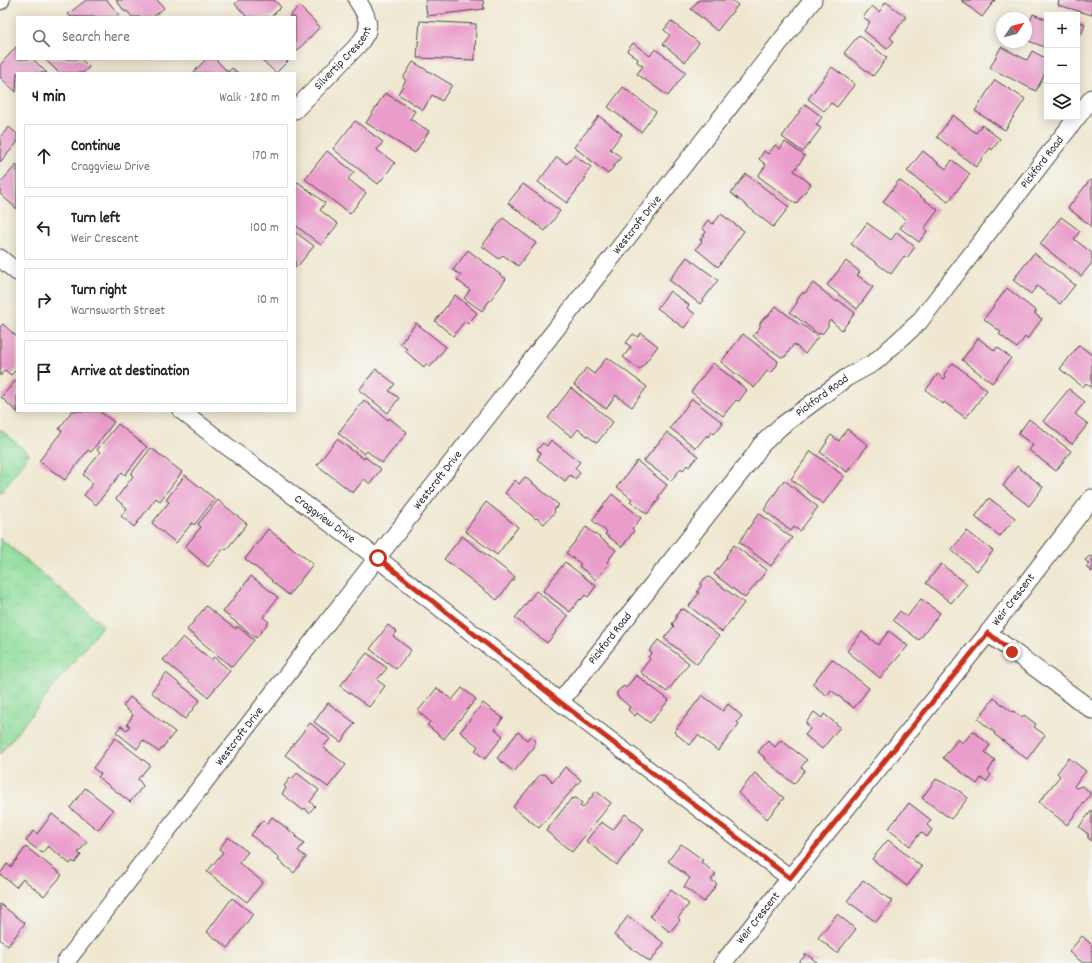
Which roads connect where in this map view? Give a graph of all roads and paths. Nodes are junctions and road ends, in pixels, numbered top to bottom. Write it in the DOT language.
graph roads {
  1 [pos="357,0"];
  2 [pos="813,0"];
  3 [pos="1092,98"];
  4 [pos="296,109"];
  5 [pos="0,258"];
  6 [pos="16,271"];
  7 [pos="183,412"];
  8 [pos="1092,498"];
  9 [pos="378,558"];
  10 [pos="988,633"];
  11 [pos="560,702"];
  12 [pos="1092,710"];
  13 [pos="790,878"];
  14 [pos="66,963"];
  15 [pos="723,963"];
  1 -- 4 [label="street, Silvertip Crescent"];
  2 -- 9 [label="street, Westcroft Drive"];
  3 -- 11 [label="street, Pickford Road"];
  5 -- 6 [label="street"];
  7 -- 9 [label="street, Craggview Drive"];
  8 -- 10 [label="street, Weir Crescent"];
  9 -- 11 [label="street, Craggview Drive"];
  9 -- 14 [label="street, Westcroft Drive"];
  10 -- 12 [label="street"];
  10 -- 13 [label="street, Weir Crescent"];
  11 -- 13 [label="street, Craggview Drive"];
  13 -- 15 [label="street, Weir Crescent"];
}
